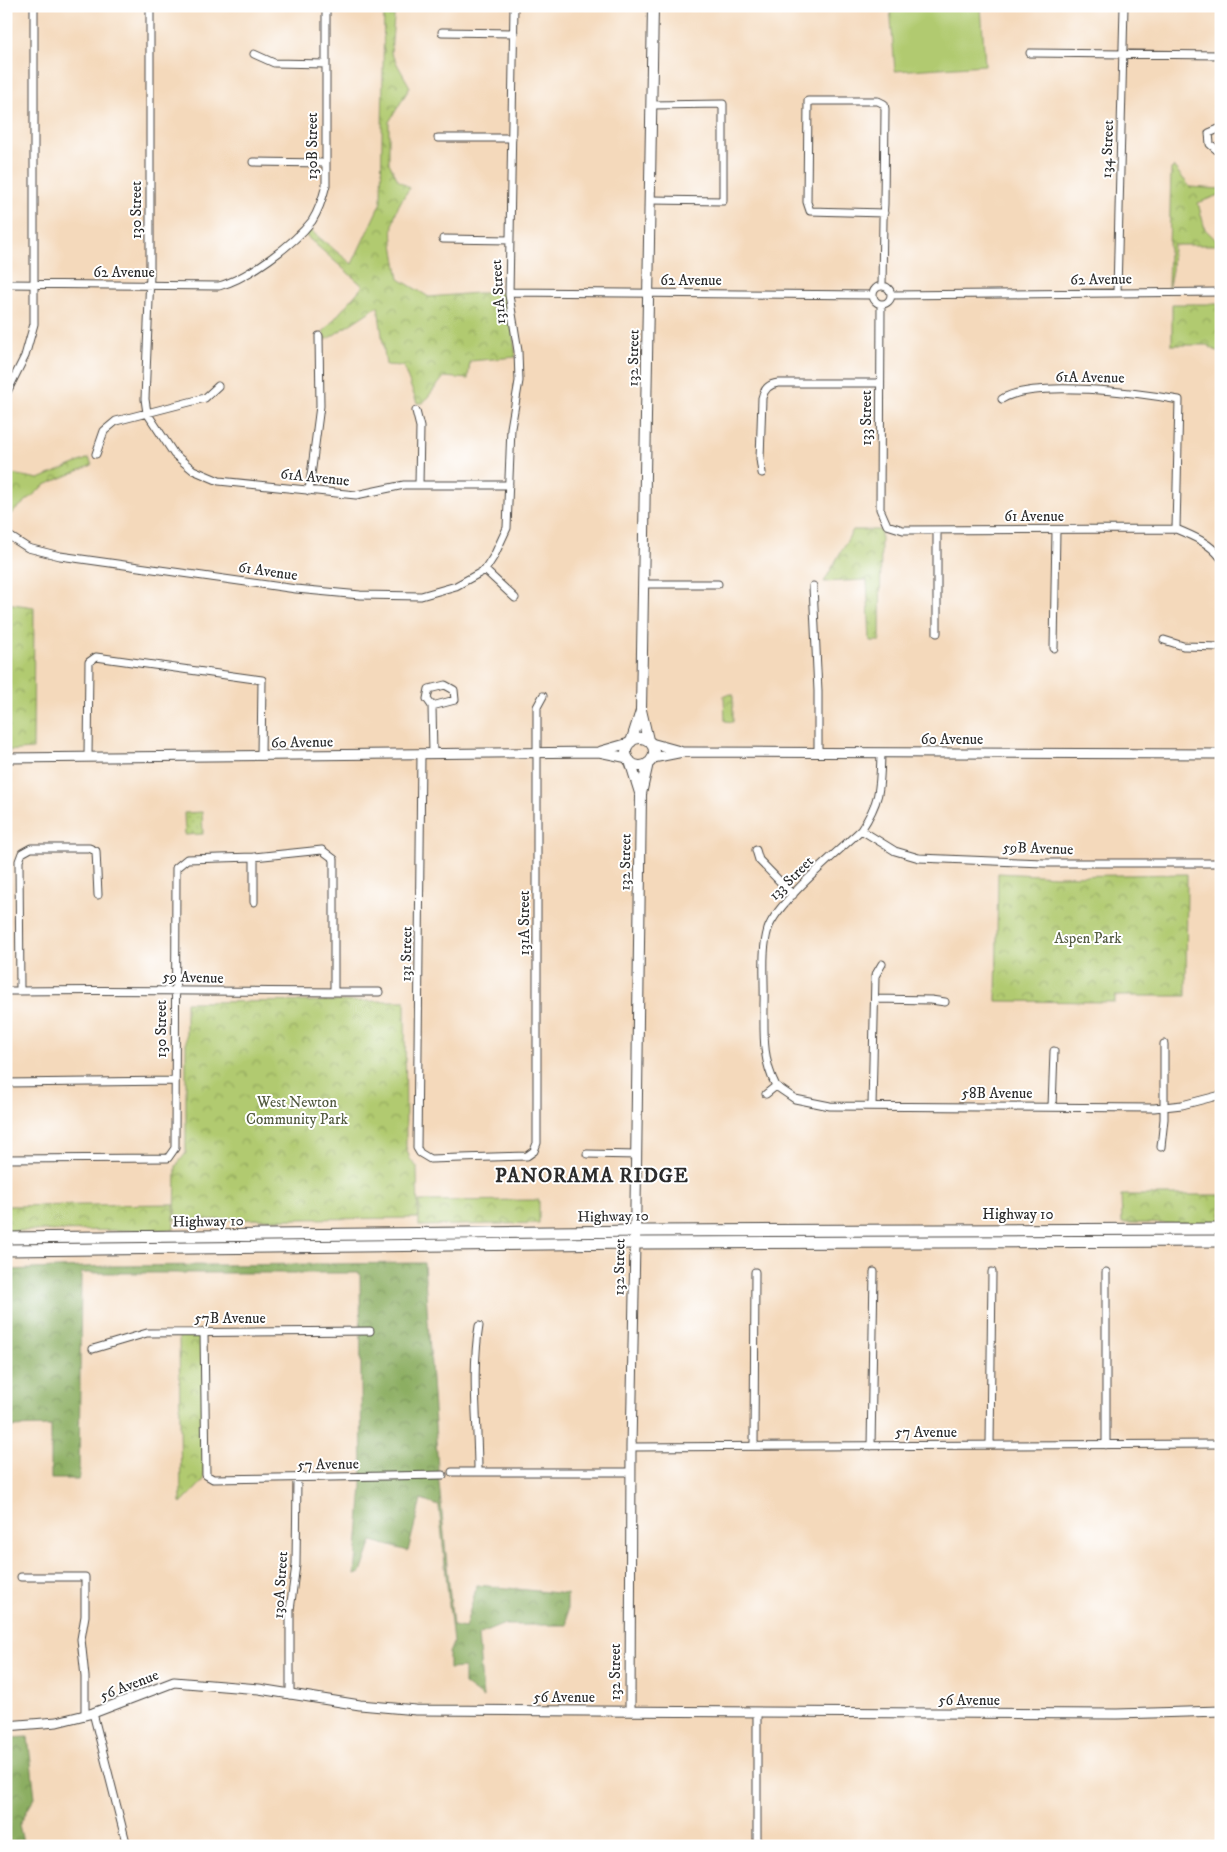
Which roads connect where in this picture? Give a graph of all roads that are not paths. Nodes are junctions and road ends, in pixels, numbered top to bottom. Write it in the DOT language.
graph roads {
  1 [pos="34,6"];
  2 [pos="150,6"];
  3 [pos="326,6"];
  4 [pos="514,6"];
  5 [pos="653,6"];
  6 [pos="1124,6"];
  7 [pos="442,32"];
  8 [pos="514,33"];
  9 [pos="1030,53"];
  10 [pos="254,54"];
  11 [pos="1124,54"];
  12 [pos="1221,55"];
  13 [pos="326,64"];
  14 [pos="651,105"];
  15 [pos="1221,128"];
  16 [pos="438,138"];
  17 [pos="512,138"];
  18 [pos="1221,149"];
  19 [pos="253,162"];
  20 [pos="326,163"];
  21 [pos="650,200"];
  22 [pos="884,213"];
  23 [pos="443,239"];
  24 [pos="510,240"];
  25 [pos="241,279"];
  26 [pos="6,284"];
  27 [pos="35,285"];
  28 [pos="150,286"];
  29 [pos="882,286"];
  30 [pos="509,292"];
  31 [pos="1117,292"];
  32 [pos="1221,292"];
  33 [pos="648,294"];
  34 [pos="872,295"];
  35 [pos="891,295"];
  36 [pos="881,304"];
  37 [pos="319,336"];
  38 [pos="880,383"];
  39 [pos="218,386"];
  40 [pos="6,394"];
  41 [pos="1002,399"];
  42 [pos="416,411"];
  43 [pos="148,413"];
  44 [pos="96,454"];
  45 [pos="762,473"];
  46 [pos="419,485"];
  47 [pos="509,485"];
  48 [pos="309,491"];
  49 [pos="892,528"];
  50 [pos="1176,529"];
  51 [pos="938,530"];
  52 [pos="1056,530"];
  53 [pos="6,534"];
  54 [pos="1221,558"];
  55 [pos="485,570"];
  56 [pos="644,584"];
  57 [pos="718,584"];
  58 [pos="813,586"];
  59 [pos="515,598"];
  60 [pos="937,633"];
  61 [pos="1164,640"];
  62 [pos="1221,647"];
  63 [pos="1054,648"];
  64 [pos="543,696"];
  65 [pos="432,706"];
  66 [pos="641,710"];
  67 [pos="649,741"];
  68 [pos="630,742"];
  69 [pos="599,752"];
  70 [pos="682,752"];
  71 [pos="537,753"];
  72 [pos="818,753"];
  73 [pos="881,753"];
  74 [pos="420,754"];
  75 [pos="433,754"];
  76 [pos="1221,754"];
  77 [pos="261,756"];
  78 [pos="88,757"];
  79 [pos="6,758"];
  80 [pos="629,760"];
  81 [pos="651,761"];
  82 [pos="640,794"];
  83 [pos="861,830"];
  84 [pos="756,850"];
  85 [pos="254,858"];
  86 [pos="1221,863"];
  87 [pos="98,895"];
  88 [pos="793,895"];
  89 [pos="254,902"];
  90 [pos="882,964"];
  91 [pos="175,989"];
  92 [pos="6,991"];
  93 [pos="20,991"];
  94 [pos="334,992"];
  95 [pos="379,992"];
  96 [pos="875,999"];
  97 [pos="945,1002"];
  98 [pos="1164,1044"];
  99 [pos="1054,1051"];
  100 [pos="175,1081"];
  101 [pos="6,1083"];
  102 [pos="776,1086"];
  103 [pos="766,1094"];
  104 [pos="1221,1095"];
  105 [pos="872,1106"];
  106 [pos="1052,1107"];
  107 [pos="1164,1107"];
  108 [pos="1161,1147"];
  109 [pos="420,1153"];
  110 [pos="587,1154"];
  111 [pos="637,1155"];
  112 [pos="6,1159"];
  113 [pos="1221,1229"];
  114 [pos="635,1237"];
  115 [pos="6,1238"];
  116 [pos="1221,1241"];
  117 [pos="6,1250"];
  118 [pos="756,1272"];
  119 [pos="874,1272"];
  120 [pos="992,1272"];
  121 [pos="1106,1272"];
  122 [pos="479,1326"];
  123 [pos="370,1331"];
  124 [pos="204,1332"];
  125 [pos="94,1349"];
  126 [pos="1221,1444"];
  127 [pos="990,1445"];
  128 [pos="1106,1445"];
  129 [pos="754,1446"];
  130 [pos="871,1446"];
  131 [pos="631,1447"];
  132 [pos="478,1471"];
  133 [pos="452,1472"];
  134 [pos="630,1472"];
  135 [pos="443,1475"];
  136 [pos="297,1478"];
  137 [pos="21,1577"];
  138 [pos="290,1695"];
  139 [pos="630,1711"];
  140 [pos="1221,1711"];
  141 [pos="758,1712"];
  142 [pos="89,1714"];
  143 [pos="6,1726"];
  144 [pos="127,1846"];
  145 [pos="758,1846"];
  1 -- 27 [label="street"];
  2 -- 28 [label="street, 130 Street"];
  3 -- 13 [label="street, 130B Street"];
  4 -- 8 [label="street, 131A Street"];
  5 -- 14 [label="main road, 132 Street"];
  6 -- 11 [label="street, 134 Street"];
  7 -- 8 [label="street"];
  8 -- 17 [label="street, 131A Street"];
  9 -- 11 [label="street"];
  10 -- 13 [label="street"];
  11 -- 12 [label="street"];
  11 -- 31 [label="street, 134 Street"];
  13 -- 20 [label="street, 130B Street"];
  14 -- 21 [label="main road, 132 Street"];
  14 -- 21 [label="street"];
  15 -- 18 [label="street"];
  16 -- 17 [label="street"];
  17 -- 24 [label="street, 131A Street"];
  19 -- 20 [label="street"];
  20 -- 25 [label="street, 130B Street"];
  21 -- 33 [label="main road, 132 Street"];
  22 -- 22 [label="street"];
  22 -- 29 [label="street"];
  23 -- 24 [label="street"];
  24 -- 30 [label="street, 131A Street"];
  25 -- 28 [label="street, 62 Avenue"];
  26 -- 27 [label="street, 62 Avenue"];
  27 -- 28 [label="street, 62 Avenue"];
  27 -- 40 [label="street"];
  28 -- 43 [label="street, 130 Street"];
  29 -- 34 [label="street"];
  29 -- 35 [label="street"];
  30 -- 33 [label="street, 62 Avenue"];
  30 -- 47 [label="street, 131A Street"];
  31 -- 32 [label="street, 62 Avenue"];
  31 -- 35 [label="street, 62 Avenue"];
  33 -- 34 [label="street, 62 Avenue"];
  33 -- 56 [label="main road, 132 Street"];
  34 -- 36 [label="street"];
  35 -- 36 [label="street"];
  36 -- 38 [label="street, 133 Street"];
  37 -- 48 [label="street"];
  38 -- 45 [label="street"];
  38 -- 49 [label="street, 133 Street"];
  39 -- 43 [label="street"];
  41 -- 50 [label="street, 61A Avenue"];
  42 -- 46 [label="street"];
  43 -- 44 [label="street"];
  43 -- 48 [label="street, 61A Avenue"];
  46 -- 47 [label="street, 61A Avenue"];
  46 -- 48 [label="street, 61A Avenue"];
  47 -- 55 [label="street, 131A Street"];
  49 -- 51 [label="street, 61 Avenue"];
  50 -- 52 [label="street, 61 Avenue"];
  50 -- 54 [label="street"];
  51 -- 52 [label="street, 61 Avenue"];
  51 -- 60 [label="street"];
  52 -- 63 [label="street"];
  53 -- 55 [label="street, 61 Avenue"];
  55 -- 59 [label="street"];
  56 -- 57 [label="street"];
  56 -- 66 [label="main road, 132 Street"];
  58 -- 72 [label="street"];
  61 -- 62 [label="street"];
  64 -- 71 [label="street, 131A Street"];
  65 -- 75 [label="street"];
  66 -- 67 [label="main road, 132 Street"];
  66 -- 68 [label="main road, 132 Street"];
  67 -- 68 [label="main road"];
  67 -- 70 [label="street, 60 Avenue"];
  67 -- 81 [label="main road"];
  68 -- 69 [label="street, 60 Avenue"];
  68 -- 80 [label="main road"];
  69 -- 71 [label="street, 60 Avenue"];
  69 -- 80 [label="street, 60 Avenue"];
  70 -- 72 [label="street, 60 Avenue"];
  70 -- 81 [label="street, 60 Avenue"];
  71 -- 75 [label="street, 60 Avenue"];
  71 -- 109 [label="street, 131A Street"];
  72 -- 73 [label="street, 60 Avenue"];
  73 -- 76 [label="street, 60 Avenue"];
  73 -- 83 [label="street, 133 Street"];
  74 -- 75 [label="street, 60 Avenue"];
  74 -- 77 [label="street, 60 Avenue"];
  74 -- 109 [label="street, 131 Street"];
  77 -- 78 [label="street, 60 Avenue"];
  77 -- 78 [label="street"];
  78 -- 79 [label="street, 60 Avenue"];
  80 -- 81 [label="main road"];
  80 -- 82 [label="main road, 132 Street"];
  81 -- 82 [label="main road, 132 Street"];
  82 -- 111 [label="main road, 132 Street"];
  83 -- 86 [label="street, 59B Avenue"];
  83 -- 88 [label="street, 133 Street"];
  84 -- 88 [label="street"];
  85 -- 89 [label="street"];
  85 -- 91 [label="street, 130 Street"];
  85 -- 94 [label="street"];
  87 -- 93 [label="street"];
  88 -- 102 [label="street, 133 Street"];
  90 -- 96 [label="street"];
  91 -- 93 [label="street, 59 Avenue"];
  91 -- 94 [label="street, 59 Avenue"];
  91 -- 100 [label="street, 130 Street"];
  92 -- 93 [label="street, 59 Avenue"];
  94 -- 95 [label="street, 59 Avenue"];
  96 -- 97 [label="street"];
  96 -- 105 [label="street"];
  98 -- 107 [label="street"];
  99 -- 106 [label="street"];
  100 -- 101 [label="street"];
  100 -- 112 [label="street, 130 Street"];
  102 -- 103 [label="street"];
  102 -- 105 [label="street, 58B Avenue"];
  104 -- 107 [label="street, 58B Avenue"];
  105 -- 106 [label="street, 58B Avenue"];
  106 -- 107 [label="street, 58B Avenue"];
  107 -- 108 [label="street"];
  110 -- 111 [label="street"];
  111 -- 114 [label="main road, 132 Street"];
  113 -- 114 [label="highway, Highway 10"];
  114 -- 115 [label="highway, Highway 10"];
  114 -- 116 [label="highway, Highway 10"];
  114 -- 117 [label="highway, Highway 10"];
  114 -- 131 [label="street, 132 Street"];
  118 -- 129 [label="street"];
  119 -- 130 [label="street"];
  120 -- 127 [label="street"];
  121 -- 128 [label="street"];
  122 -- 132 [label="street"];
  123 -- 124 [label="street, 57B Avenue"];
  124 -- 125 [label="street, 57B Avenue"];
  124 -- 136 [label="street, 57 Avenue"];
  126 -- 128 [label="street, 57 Avenue"];
  127 -- 128 [label="street, 57 Avenue"];
  127 -- 130 [label="street, 57 Avenue"];
  129 -- 130 [label="street, 57 Avenue"];
  129 -- 131 [label="street, 57 Avenue"];
  131 -- 134 [label="street, 132 Street"];
  132 -- 133 [label="street"];
  132 -- 134 [label="street"];
  134 -- 139 [label="street, 132 Street"];
  135 -- 136 [label="street, 57 Avenue"];
  136 -- 138 [label="street, 130A Street"];
  137 -- 142 [label="street"];
  138 -- 139 [label="street, 56 Avenue"];
  138 -- 142 [label="street, 56 Avenue"];
  139 -- 141 [label="street, 56 Avenue"];
  140 -- 141 [label="street, 56 Avenue"];
  141 -- 145 [label="street"];
  142 -- 143 [label="street, 56 Avenue"];
  142 -- 144 [label="street"];
}
